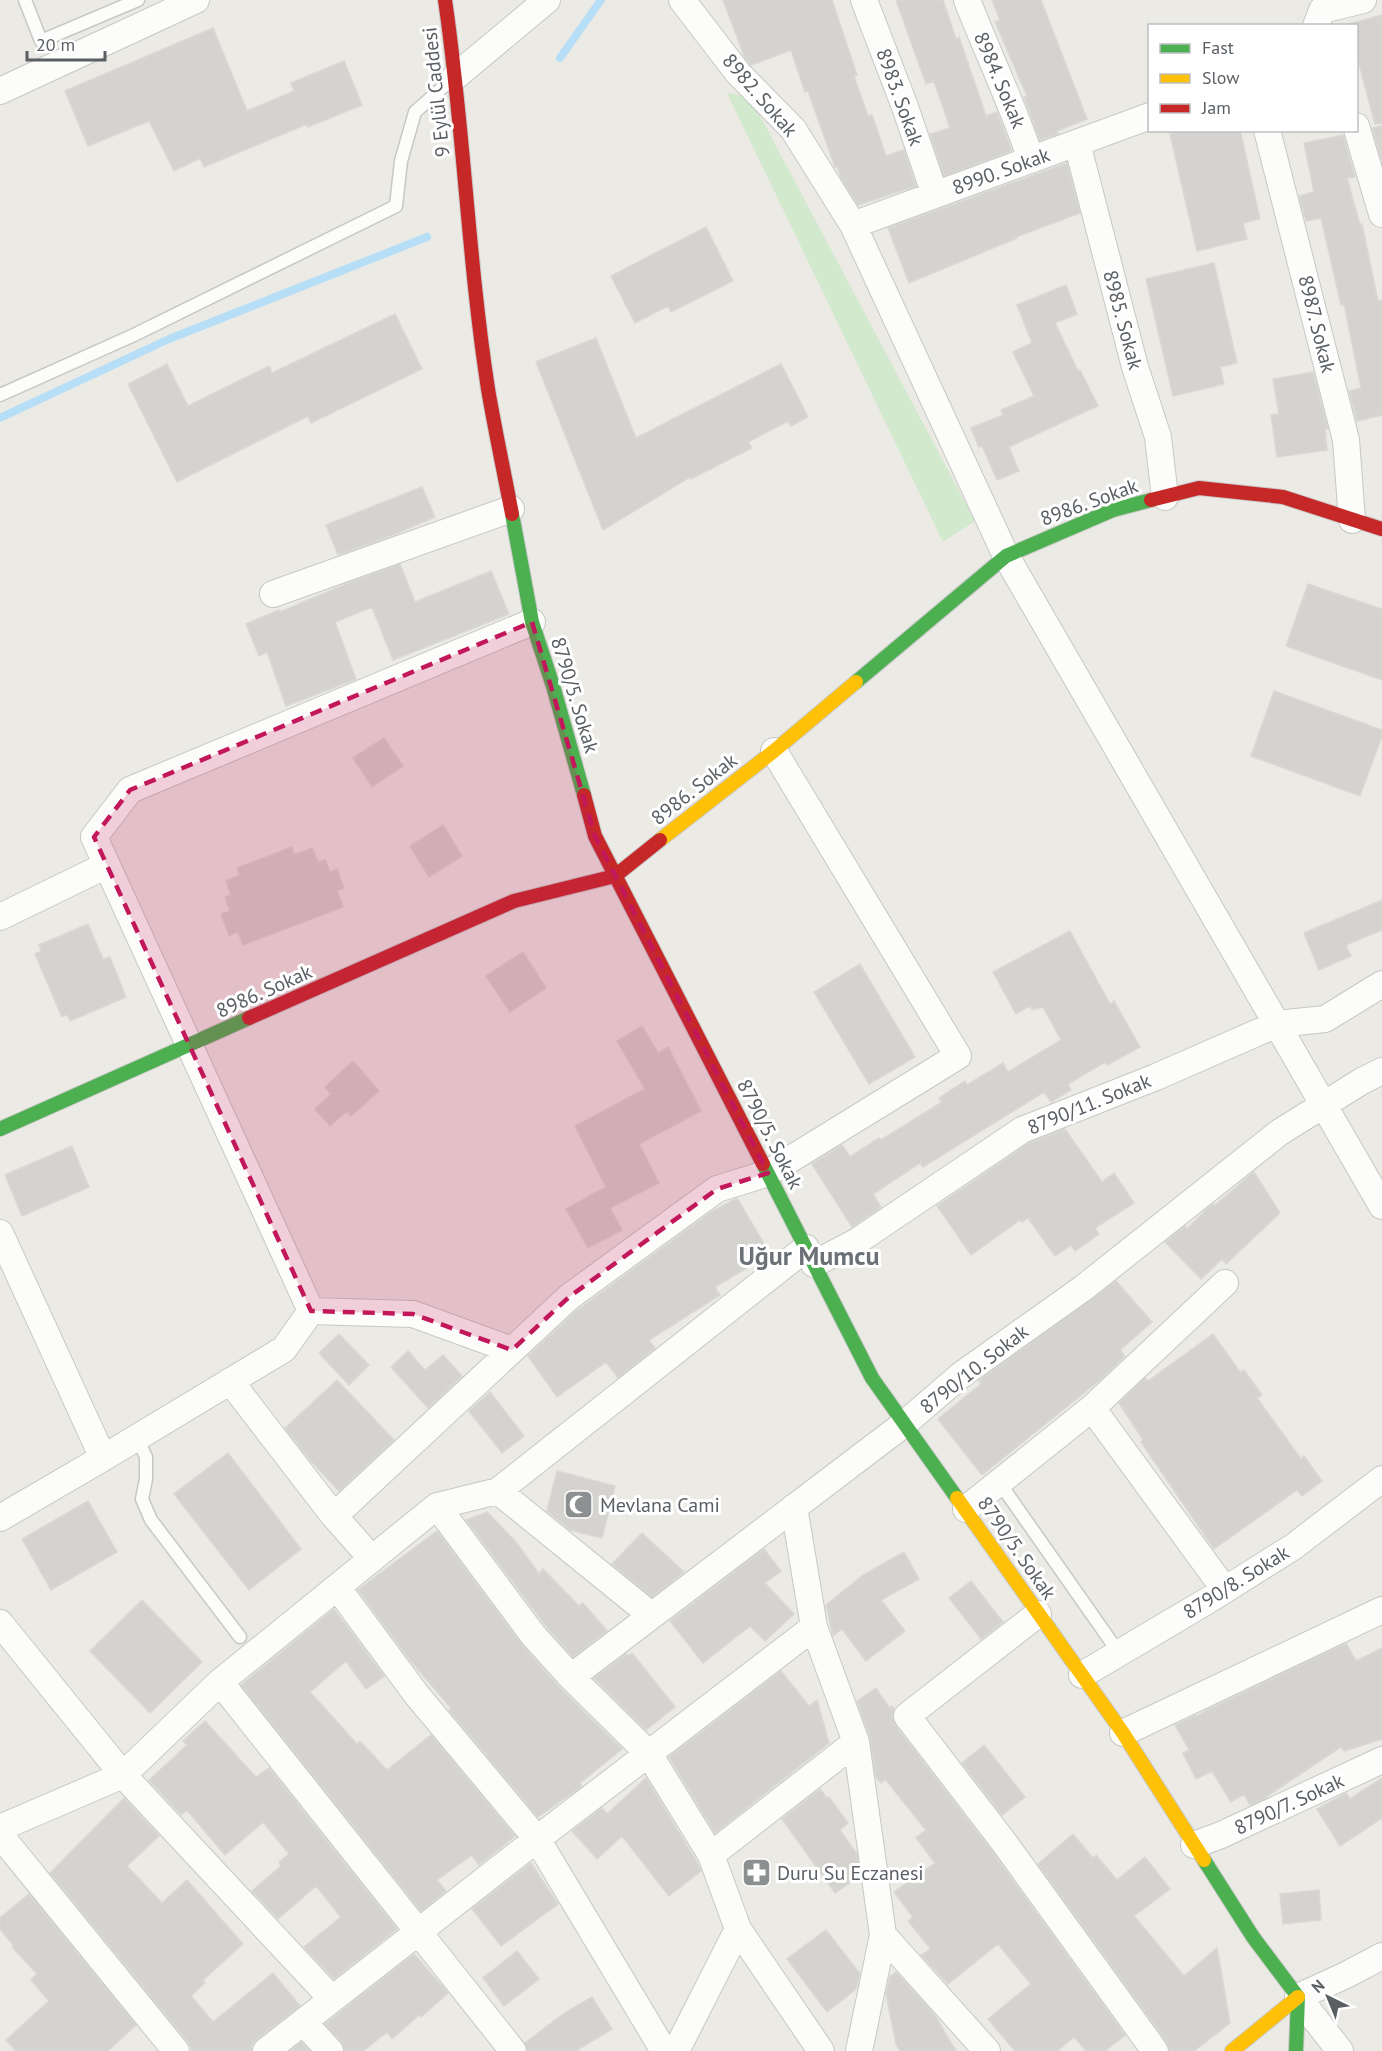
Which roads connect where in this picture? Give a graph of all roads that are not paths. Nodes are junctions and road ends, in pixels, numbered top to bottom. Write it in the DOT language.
graph roads {
  1 [pos="25,0"];
  2 [pos="138,0"];
  3 [pos="196,0"];
  4 [pos="445,0"];
  5 [pos="547,0"];
  6 [pos="682,0"];
  7 [pos="864,0"];
  8 [pos="967,0"];
  9 [pos="1363,0"];
  10 [pos="1321,15"];
  11 [pos="456,76"];
  12 [pos="0,91"];
  13 [pos="1148,116"];
  14 [pos="1268,132"];
  15 [pos="1358,132"];
  16 [pos="1077,143"];
  17 [pos="1031,160"];
  18 [pos="464,180"];
  19 [pos="935,195"];
  20 [pos="1382,214"];
  21 [pos="853,225"];
  22 [pos="0,394"];
  23 [pos="1165,497"];
  24 [pos="511,509"];
  25 [pos="1352,520"];
  26 [pos="1382,530"];
  27 [pos="1006,556"];
  28 [pos="273,594"];
  29 [pos="532,622"];
  30 [pos="774,751"];
  31 [pos="107,865"];
  32 [pos="615,876"];
  33 [pos="0,917"];
  34 [pos="1382,984"];
  35 [pos="1277,1024"];
  36 [pos="190,1046"];
  37 [pos="1382,1071"];
  38 [pos="1323,1104"];
  39 [pos="0,1129"];
  40 [pos="768,1173"];
  41 [pos="1382,1206"];
  42 [pos="0,1233"];
  43 [pos="810,1256"];
  44 [pos="1225,1283"];
  45 [pos="311,1311"];
  46 [pos="512,1350"];
  47 [pos="230,1381"];
  48 [pos="1092,1408"];
  49 [pos="904,1424"];
  50 [pos="137,1438"];
  51 [pos="103,1458"];
  52 [pos="1382,1479"];
  53 [pos="999,1482"];
  54 [pos="498,1491"];
  55 [pos="437,1506"];
  56 [pos="794,1507"];
  57 [pos="966,1509"];
  58 [pos="334,1515"];
  59 [pos="0,1518"];
  60 [pos="372,1559"];
  61 [pos="337,1587"];
  62 [pos="1225,1590"];
  63 [pos="1382,1610"];
  64 [pos="1038,1614"];
  65 [pos="651,1615"];
  66 [pos="0,1623"];
  67 [pos="814,1627"];
  68 [pos="240,1637"];
  69 [pos="1119,1653"];
  70 [pos="1082,1675"];
  71 [pos="571,1677"];
  72 [pos="220,1682"];
  73 [pos="1123,1733"];
  74 [pos="856,1742"];
  75 [pos="649,1754"];
  76 [pos="1382,1760"];
  77 [pos="123,1775"];
  78 [pos="0,1828"];
  79 [pos="0,1835"];
  80 [pos="537,1839"];
  81 [pos="1194,1845"];
  82 [pos="711,1855"];
  83 [pos="738,1929"];
  84 [pos="419,1932"];
  85 [pos="883,1935"];
  86 [pos="1382,1956"];
  87 [pos="1298,1997"];
  88 [pos="332,1999"];
  89 [pos="303,2022"];
  90 [pos="176,2051"];
  91 [pos="266,2051"];
  92 [pos="330,2051"];
  93 [pos="513,2051"];
  94 [pos="664,2051"];
  95 [pos="676,2051"];
  96 [pos="821,2051"];
  97 [pos="859,2051"];
  98 [pos="987,2051"];
  99 [pos="1155,2051"];
  100 [pos="1232,2051"];
  101 [pos="1296,2051"];
  102 [pos="1340,2051"];
  1 -- 2 [label="lane"];
  3 -- 12 [label="street"];
  4 -- 11 [label="main road, 9 Eylül Caddesi"];
  5 -- 11 [label="street"];
  6 -- 21 [label="street, 8982. Sokak"];
  7 -- 19 [label="street, 8983. Sokak"];
  8 -- 17 [label="street, 8984. Sokak"];
  9 -- 10 [label="street"];
  11 -- 18 [label="main road, 9 Eylül Caddesi"];
  11 -- 22 [label="lane"];
  13 -- 16 [label="street, 8990. Sokak"];
  14 -- 25 [label="street, 8987. Sokak"];
  15 -- 20 [label="street"];
  16 -- 17 [label="street, 8990. Sokak"];
  16 -- 23 [label="street, 8985. Sokak"];
  17 -- 19 [label="street, 8990. Sokak"];
  18 -- 24 [label="main road, 8790/5. Sokak"];
  19 -- 21 [label="street, 8990. Sokak"];
  21 -- 27 [label="street, 8982. Sokak"];
  23 -- 25 [label="main road, 8986. Sokak"];
  23 -- 27 [label="main road, 8986. Sokak"];
  24 -- 28 [label="street"];
  24 -- 29 [label="main road, 8790/5. Sokak"];
  25 -- 26 [label="main road, 8986. Sokak"];
  27 -- 30 [label="main road, 8986. Sokak"];
  27 -- 35 [label="street, 8982. Sokak"];
  29 -- 31 [label="street"];
  29 -- 32 [label="main road, 8790/5. Sokak"];
  30 -- 32 [label="main road, 8986. Sokak"];
  30 -- 40 [label="street"];
  31 -- 33 [label="street"];
  31 -- 36 [label="street"];
  32 -- 36 [label="main road, 8986. Sokak"];
  32 -- 40 [label="main road, 8790/5. Sokak"];
  34 -- 35 [label="street, 8790/11. Sokak"];
  35 -- 38 [label="street, 8982. Sokak"];
  35 -- 43 [label="street, 8790/11. Sokak"];
  36 -- 39 [label="main road, 8986. Sokak"];
  36 -- 45 [label="street"];
  37 -- 38 [label="street, 8790/10. Sokak"];
  38 -- 41 [label="street, 8982. Sokak"];
  38 -- 49 [label="street, 8790/10. Sokak"];
  40 -- 43 [label="main road, 8790/5. Sokak"];
  40 -- 46 [label="street"];
  42 -- 51 [label="street"];
  43 -- 49 [label="main road, 8790/5. Sokak"];
  43 -- 54 [label="street, 8790/11. Sokak"];
  44 -- 48 [label="street"];
  45 -- 46 [label="street"];
  45 -- 47 [label="street"];
  46 -- 58 [label="street"];
  47 -- 50 [label="street"];
  47 -- 58 [label="street"];
  48 -- 53 [label="street"];
  48 -- 62 [label="street"];
  49 -- 56 [label="street, 8790/10. Sokak"];
  49 -- 57 [label="main road, 8790/5. Sokak"];
  50 -- 51 [label="street"];
  50 -- 68 [label="lane"];
  51 -- 59 [label="street"];
  52 -- 62 [label="street, 8790/8. Sokak"];
  53 -- 57 [label="street"];
  53 -- 69 [label="lane"];
  54 -- 55 [label="street"];
  54 -- 65 [label="street"];
  55 -- 60 [label="street"];
  55 -- 71 [label="street"];
  56 -- 65 [label="street, 8790/10. Sokak"];
  56 -- 67 [label="street"];
  57 -- 64 [label="main road, 8790/5. Sokak"];
  58 -- 60 [label="street"];
  60 -- 61 [label="street"];
  61 -- 72 [label="street"];
  61 -- 80 [label="street"];
  62 -- 69 [label="street, 8790/8. Sokak"];
  63 -- 73 [label="street"];
  64 -- 70 [label="main road, 8790/5. Sokak"];
  64 -- 99 [label="street"];
  65 -- 71 [label="street, 8790/10. Sokak"];
  66 -- 77 [label="street"];
  67 -- 74 [label="street"];
  67 -- 75 [label="street"];
  69 -- 70 [label="street, 8790/8. Sokak"];
  70 -- 73 [label="main road, 8790/5. Sokak"];
  71 -- 75 [label="street"];
  72 -- 77 [label="street"];
  72 -- 84 [label="street"];
  73 -- 81 [label="main road, 8790/5. Sokak"];
  74 -- 82 [label="street"];
  74 -- 85 [label="street"];
  75 -- 80 [label="street"];
  75 -- 82 [label="street"];
  76 -- 81 [label="street, 8790/7. Sokak"];
  77 -- 78 [label="street"];
  77 -- 88 [label="street"];
  79 -- 90 [label="street"];
  80 -- 84 [label="street"];
  80 -- 94 [label="street"];
  81 -- 87 [label="main road, 8790/5. Sokak"];
  82 -- 83 [label="street"];
  83 -- 95 [label="street"];
  83 -- 96 [label="street"];
  84 -- 88 [label="street"];
  84 -- 93 [label="street"];
  85 -- 97 [label="street"];
  85 -- 98 [label="street"];
  86 -- 87 [label="street"];
  87 -- 100 [label="main road"];
  87 -- 101 [label="main road"];
  87 -- 102 [label="street"];
  88 -- 89 [label="street"];
  89 -- 91 [label="street"];
  89 -- 92 [label="street"];
}
